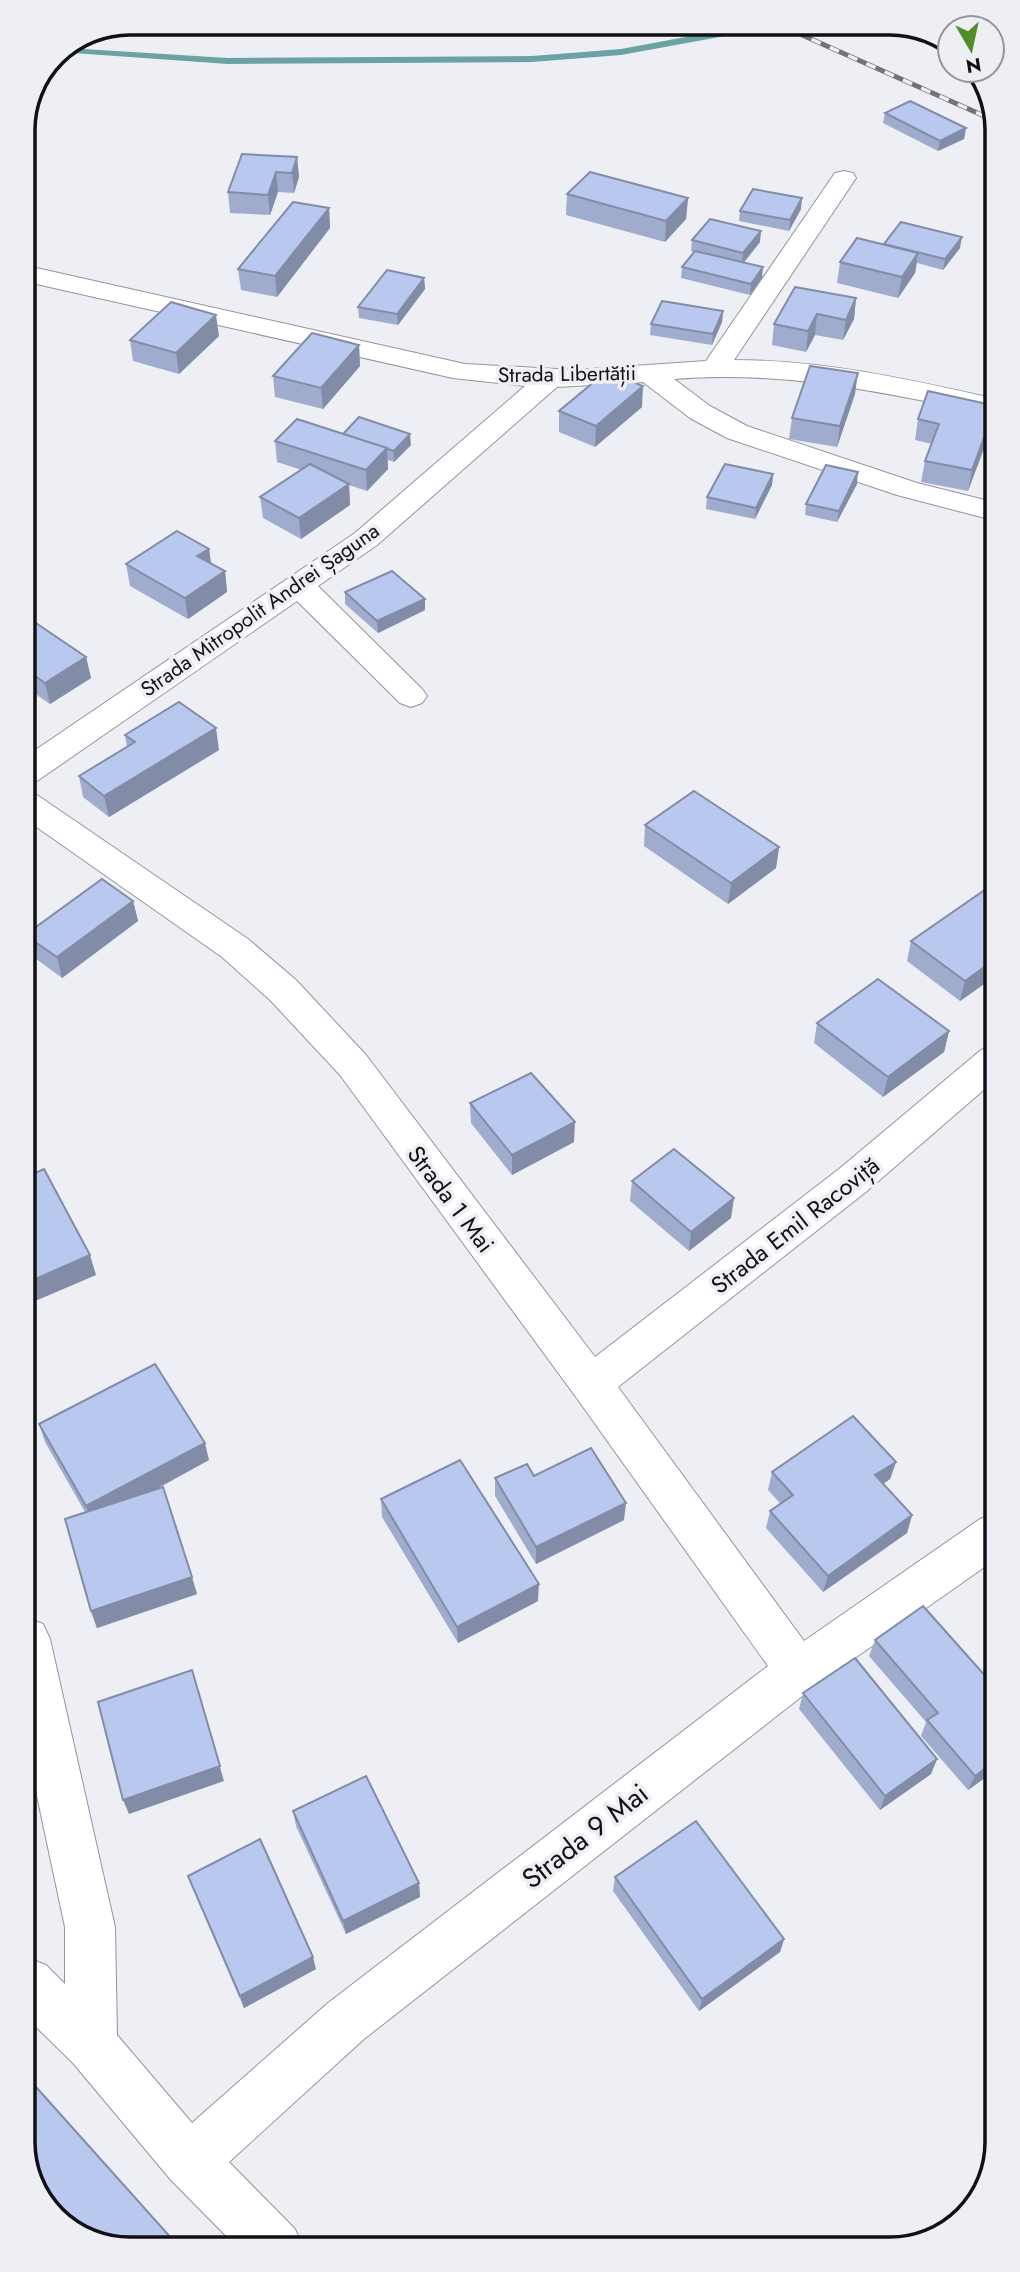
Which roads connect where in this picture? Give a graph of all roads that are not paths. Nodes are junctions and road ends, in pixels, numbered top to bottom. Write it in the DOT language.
graph roads {
  1 [pos="844,178"];
  2 [pos="35,276"];
  3 [pos="715,367"];
  4 [pos="648,373"];
  5 [pos="550,379"];
  6 [pos="985,405"];
  7 [pos="985,509"];
  8 [pos="299,585"];
  9 [pos="411,696"];
  10 [pos="35,766"];
  11 [pos="35,810"];
  12 [pos="985,1068"];
  13 [pos="591,1384"];
  14 [pos="985,1541"];
  15 [pos="799,1671"];
  16 [pos="35,1676"];
  17 [pos="35,1990"];
  18 [pos="90,2045"];
  19 [pos="190,2161"];
  20 [pos="265,2237"];
  1 -- 3 [label="street"];
  2 -- 5 [label="street, Strada Libertății"];
  3 -- 4 [label="street, Strada Libertății"];
  3 -- 6 [label="street, Strada Libertății"];
  4 -- 5 [label="street, Strada Libertății"];
  4 -- 7 [label="street"];
  5 -- 8 [label="street, Strada Mitropolit Andrei Șaguna"];
  8 -- 9 [label="street"];
  8 -- 10 [label="street, Strada Mitropolit Andrei Șaguna"];
  11 -- 13 [label="street, Strada 1 Mai"];
  12 -- 13 [label="street, Strada Emil Racoviță"];
  13 -- 15 [label="street, Strada 1 Mai"];
  14 -- 15 [label="street, Strada 9 Mai"];
  15 -- 19 [label="street, Strada 9 Mai"];
  16 -- 18 [label="street"];
  17 -- 18 [label="street"];
  18 -- 19 [label="street"];
  19 -- 20 [label="street"];
}
